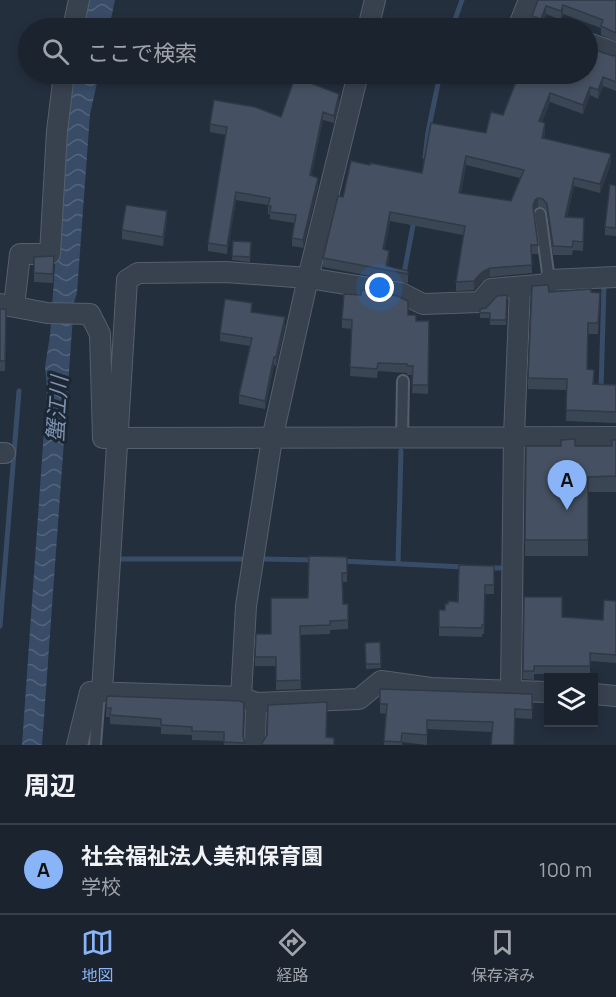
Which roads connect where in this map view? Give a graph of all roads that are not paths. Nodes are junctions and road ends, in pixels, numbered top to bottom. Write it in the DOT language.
graph roads {
  1 [pos="79,0"];
  2 [pos="375,0"];
  3 [pos="529,0"];
  4 [pos="75,18"];
  5 [pos="370,18"];
  6 [pos="522,18"];
  7 [pos="598,47"];
  8 [pos="616,53"];
  9 [pos="63,84"];
  10 [pos="356,84"];
  11 [pos="540,214"];
  12 [pos="616,277"];
  13 [pos="308,278"];
  14 [pos="549,280"];
  15 [pos="520,287"];
  16 [pos="7,305"];
  17 [pos="403,381"];
  18 [pos="514,436"];
  19 [pos="616,437"];
  20 [pos="117,438"];
  21 [pos="402,438"];
  22 [pos="272,439"];
  23 [pos="511,691"];
  24 [pos="100,692"];
  25 [pos="544,692"];
  26 [pos="598,694"];
  27 [pos="616,696"];
  28 [pos="248,700"];
  29 [pos="77,745"];
  30 [pos="95,745"];
  31 [pos="255,745"];
  1 -- 4 [label="street"];
  2 -- 5 [label="street"];
  3 -- 6 [label="street"];
  7 -- 8 [label="street"];
  9 -- 16 [label="street"];
  10 -- 13 [label="street"];
  11 -- 14 [label="lane"];
  12 -- 14 [label="street"];
  13 -- 15 [label="street"];
  13 -- 20 [label="street"];
  13 -- 22 [label="street"];
  14 -- 15 [label="street"];
  15 -- 18 [label="street"];
  16 -- 20 [label="street"];
  17 -- 21 [label="lane"];
  18 -- 19 [label="street"];
  18 -- 21 [label="street"];
  18 -- 23 [label="street"];
  20 -- 22 [label="street"];
  20 -- 24 [label="street"];
  21 -- 22 [label="street"];
  22 -- 28 [label="street"];
  23 -- 25 [label="street"];
  23 -- 28 [label="street"];
  24 -- 28 [label="street"];
  24 -- 29 [label="street"];
  24 -- 30 [label="lane"];
  26 -- 27 [label="street"];
  28 -- 31 [label="street"];
}
